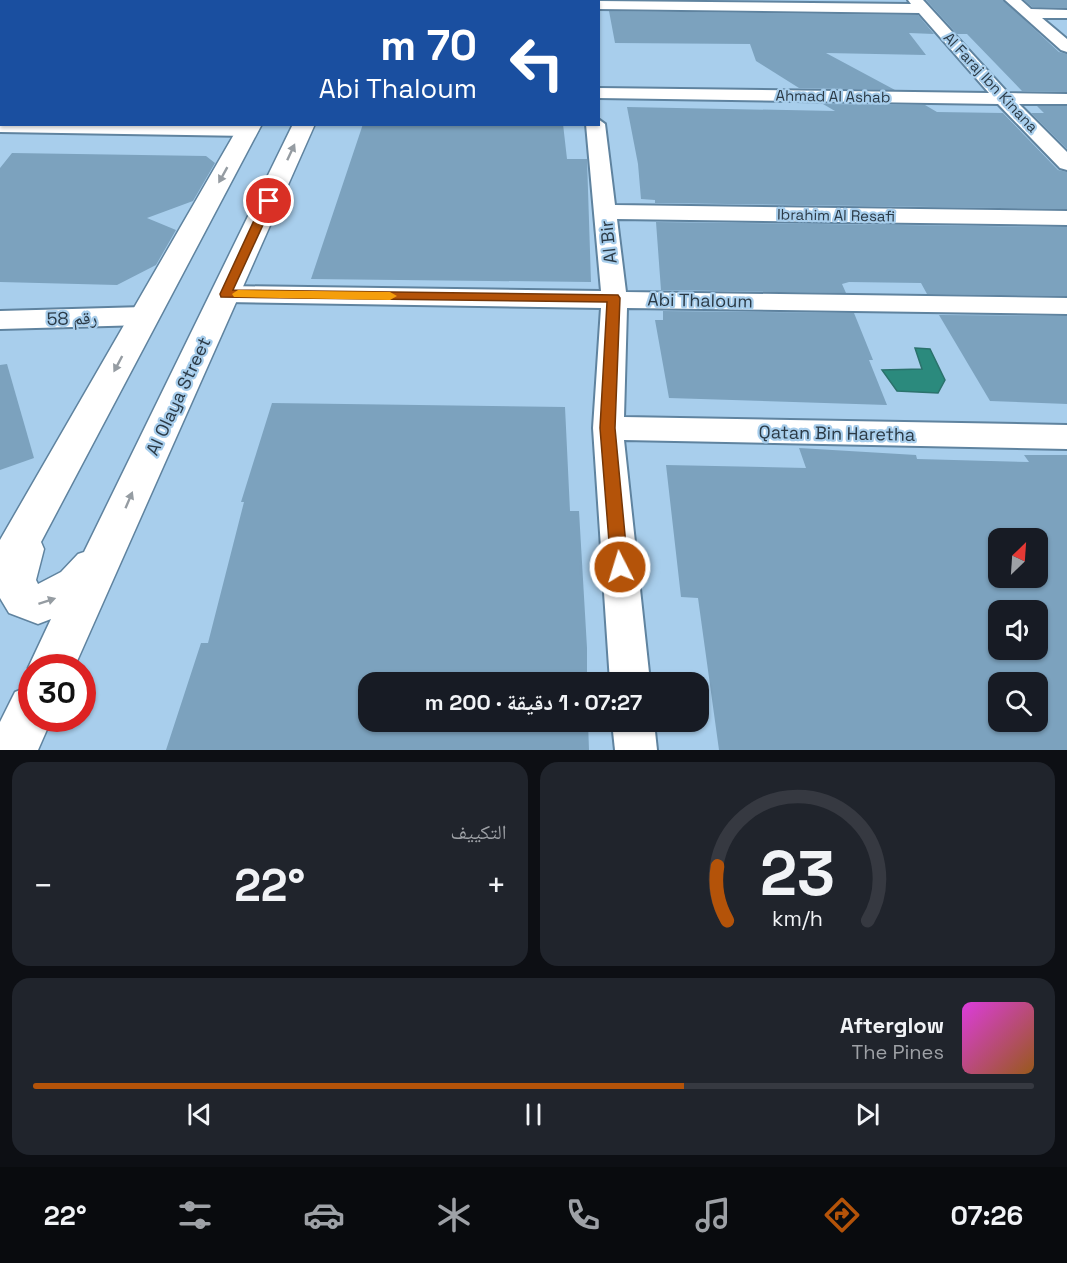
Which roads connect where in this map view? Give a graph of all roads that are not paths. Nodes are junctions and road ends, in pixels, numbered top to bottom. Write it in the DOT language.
graph roads {
  1 [pos="1012,0"];
  2 [pos="600,5"];
  3 [pos="919,5"];
  4 [pos="1028,13"];
  5 [pos="1067,14"];
  6 [pos="1067,47"];
  7 [pos="600,93"];
  8 [pos="1005,99"];
  9 [pos="1067,99"];
  10 [pos="0,126"];
  11 [pos="303,126"];
  12 [pos="595,126"];
  13 [pos="250,127"];
  14 [pos="1067,164"];
  15 [pos="605,212"];
  16 [pos="1067,218"];
  17 [pos="226,294"];
  18 [pos="614,298"];
  19 [pos="1067,306"];
  20 [pos="144,316"];
  21 [pos="0,320"];
  22 [pos="608,428"];
  23 [pos="1067,437"];
  24 [pos="29,527"];
  25 [pos="114,536"];
  26 [pos="0,579"];
  27 [pos="58,654"];
  28 [pos="629,672"];
  29 [pos="21,732"];
  30 [pos="634,732"];
  31 [pos="12,750"];
  32 [pos="636,750"];
  1 -- 4 [label="street"];
  2 -- 3 [label="street"];
  3 -- 8 [label="street, Al Faraj Ibn Kinana"];
  4 -- 5 [label="street"];
  4 -- 6 [label="street"];
  7 -- 8 [label="street, Ahmad Al Ashab"];
  8 -- 9 [label="street, Ahmad Al Ashab"];
  8 -- 14 [label="street, Al Faraj Ibn Kinana"];
  10 -- 13 [label="street"];
  17 -- 11 [label="main road, Al Olaya Street, one-way"];
  12 -- 15 [label="street, Al Bir"];
  13 -- 20 [label="main road, one-way"];
  15 -- 16 [label="street, Ibrahim Al Resafi"];
  15 -- 18 [label="street, Al Bir"];
  17 -- 18 [label="street, Abi Thaloum"];
  25 -- 17 [label="main road, Al Olaya Street, one-way"];
  18 -- 19 [label="street, Abi Thaloum"];
  18 -- 22 [label="street, Al Bir"];
  20 -- 21 [label="street, رقم 58"];
  20 -- 24 [label="main road, one-way"];
  22 -- 23 [label="street, Qatan Bin Haretha"];
  22 -- 28 [label="street, Al Bir"];
  24 -- 25 [label="main road, one-way"];
  24 -- 26 [label="main road"];
  25 -- 27 [label="main road, Al Olaya Street"];
  29 -- 31 [label="main road"];
  30 -- 32 [label="street"];
}
